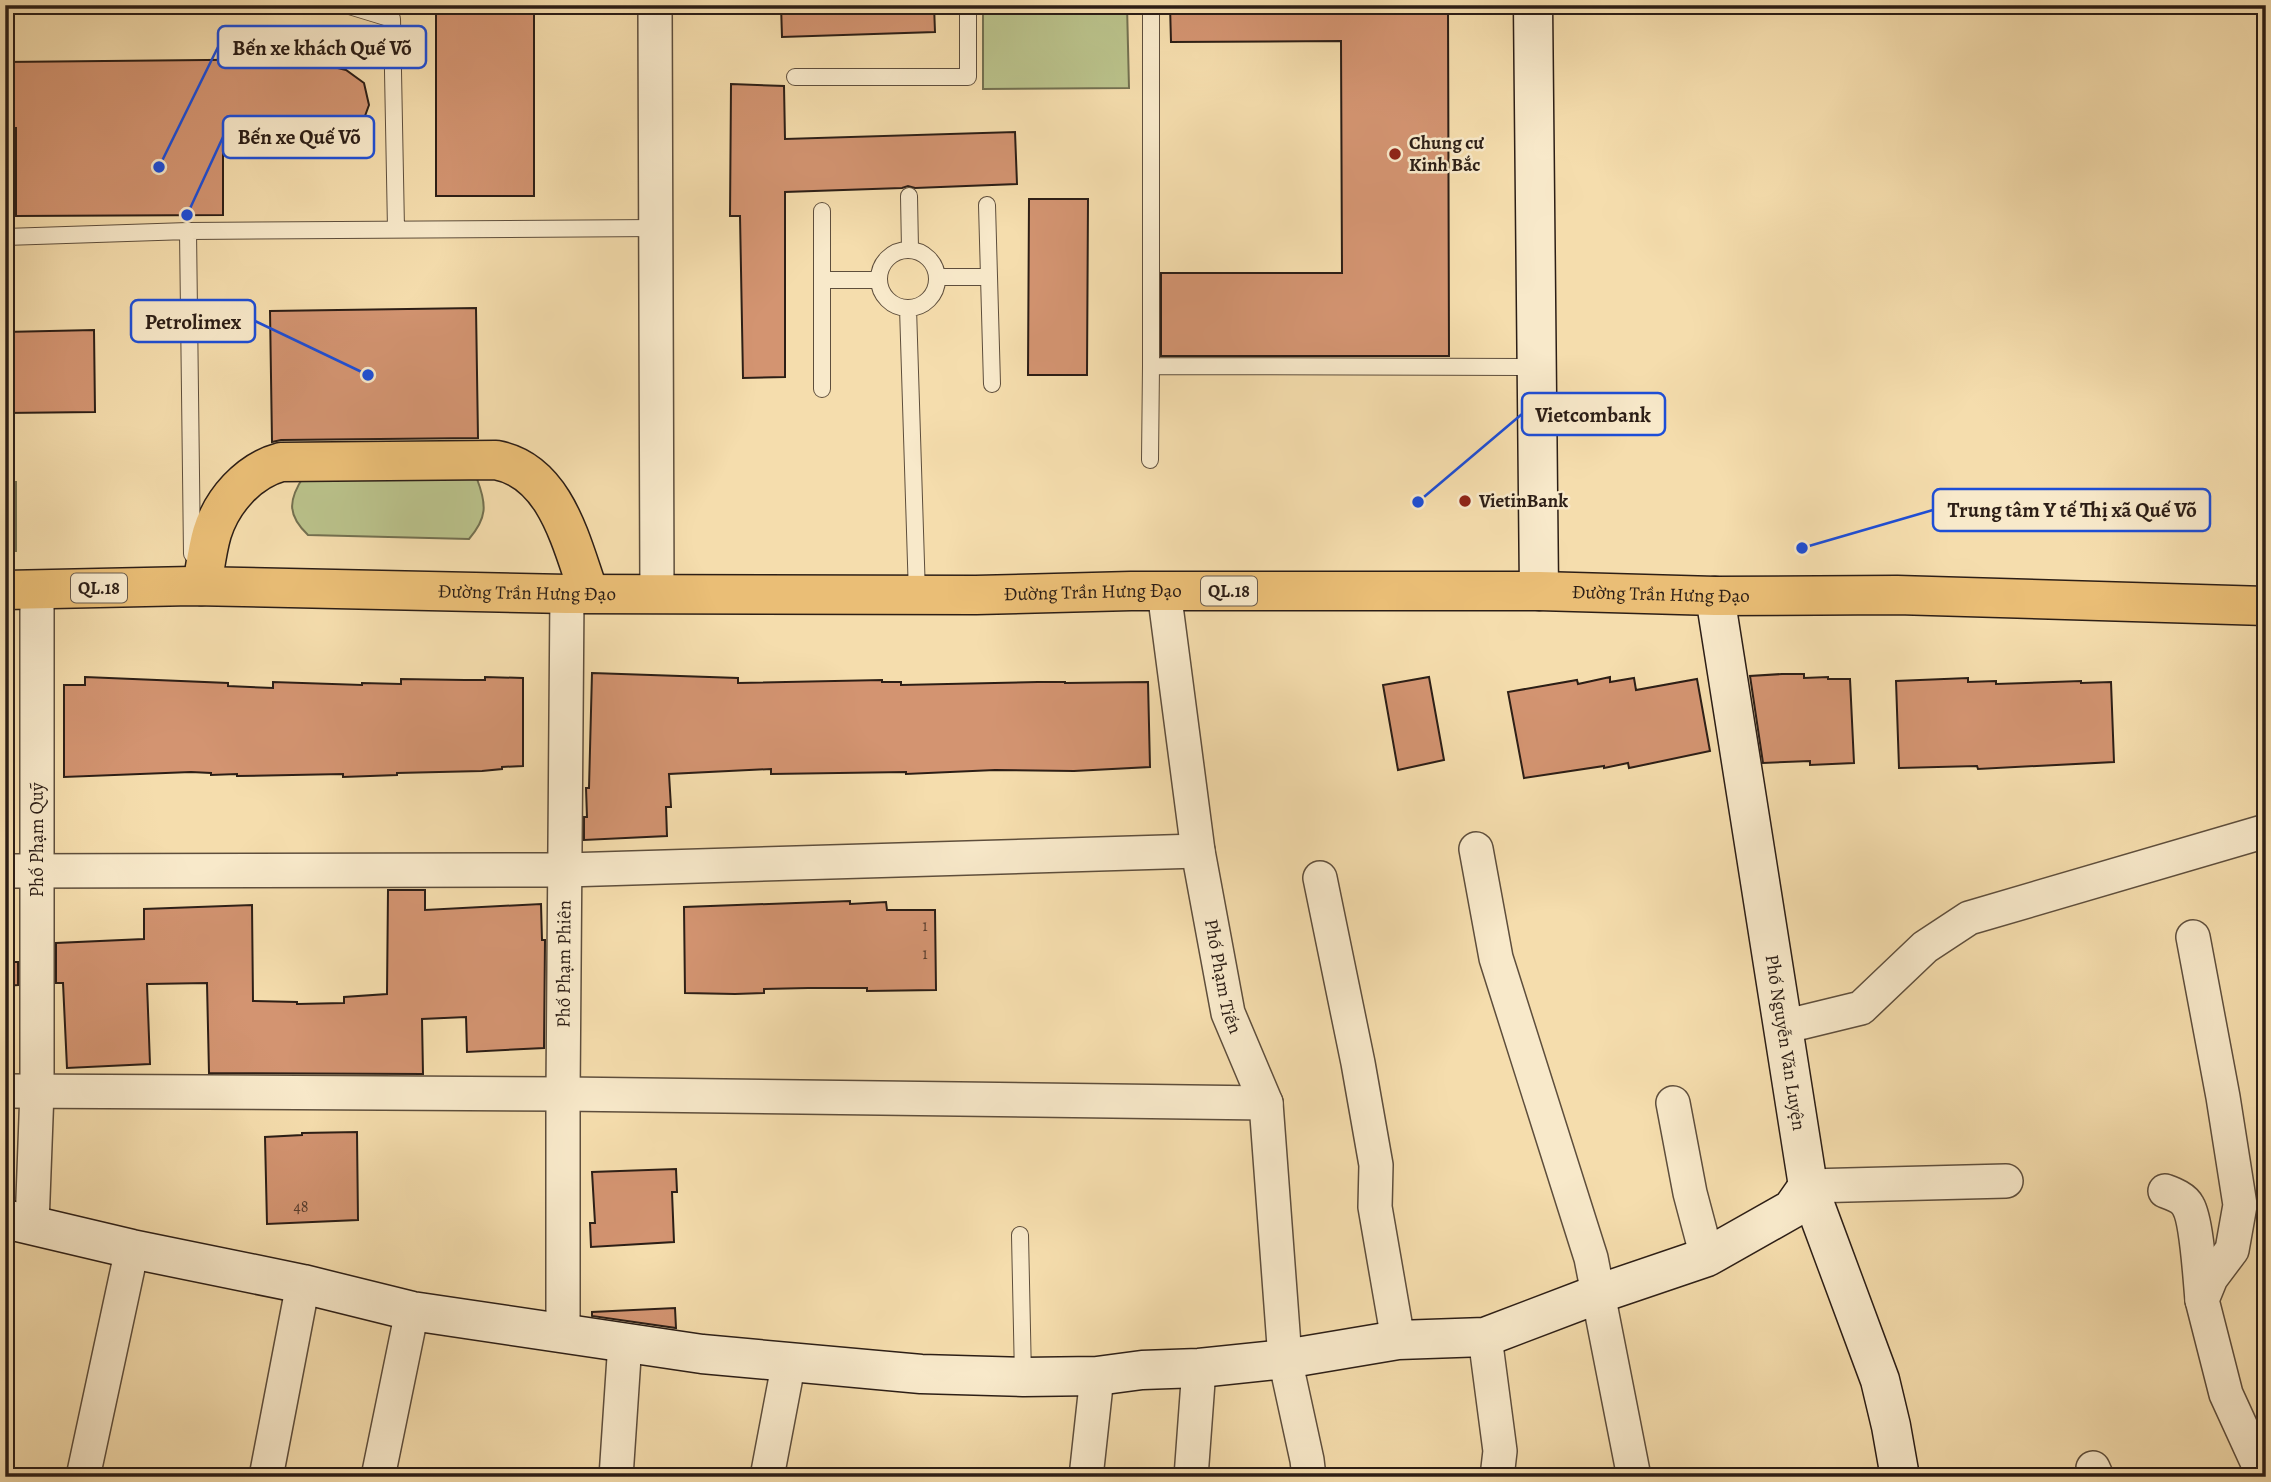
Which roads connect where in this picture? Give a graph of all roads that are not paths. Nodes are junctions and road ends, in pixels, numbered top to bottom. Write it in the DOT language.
graph roads {
  1 [pos="345,5"];
  2 [pos="654,5"];
  3 [pos="968,5"];
  4 [pos="1151,5"];
  5 [pos="1533,5"];
  6 [pos="392,12"];
  7 [pos="795,77"];
  8 [pos="909,195"];
  9 [pos="987,205"];
  10 [pos="822,211"];
  11 [pos="656,228"];
  12 [pos="396,229"];
  13 [pos="188,230"];
  14 [pos="5,237"];
  15 [pos="910,249"];
  16 [pos="989,276"];
  17 [pos="937,277"];
  18 [pos="822,280"];
  19 [pos="879,280"];
  20 [pos="908,308"];
  21 [pos="1150,366"];
  22 [pos="1536,368"];
  23 [pos="992,384"];
  24 [pos="822,389"];
  25 [pos="1150,460"];
  26 [pos="197,586"];
  27 [pos="21,590"];
  28 [pos="1164,591"];
  29 [pos="1539,591"];
  30 [pos="578,593"];
  31 [pos="657,595"];
  32 [pos="917,595"];
  33 [pos="1715,596"];
  34 [pos="2266,606"];
  35 [pos="2266,831"];
  36 [pos="1476,849"];
  37 [pos="1198,851"];
  38 [pos="566,870"];
  39 [pos="21,871"];
  40 [pos="1320,878"];
  41 [pos="2193,937"];
  42 [pos="1783,1027"];
  43 [pos="21,1091"];
  44 [pos="562,1094"];
  45 [pos="1673,1102"];
  46 [pos="1266,1103"];
  47 [pos="2006,1181"];
  48 [pos="1808,1186"];
  49 [pos="2165,1191"];
  50 [pos="19,1222"];
  51 [pos="1020,1235"];
  52 [pos="132,1249"];
  53 [pos="1707,1257"];
  54 [pos="303,1284"];
  55 [pos="1598,1294"];
  56 [pos="2202,1300"];
  57 [pos="412,1311"];
  58 [pos="563,1333"];
  59 [pos="1485,1336"];
  60 [pos="1398,1340"];
  61 [pos="625,1342"];
  62 [pos="1285,1359"];
  63 [pos="789,1361"];
  64 [pos="1199,1368"];
  65 [pos="1097,1376"];
  66 [pos="1023,1377"];
  67 [pos="83,1477"];
  68 [pos="266,1477"];
  69 [pos="378,1477"];
  70 [pos="615,1477"];
  71 [pos="767,1477"];
  72 [pos="1086,1477"];
  73 [pos="1191,1477"];
  74 [pos="1309,1477"];
  75 [pos="1497,1477"];
  76 [pos="1634,1477"];
  77 [pos="1900,1477"];
  78 [pos="2264,1477"];
  1 -- 6 [label="lane"];
  2 -- 11 [label="street"];
  3 -- 7 [label="lane"];
  4 -- 21 [label="lane"];
  5 -- 22 [label="street"];
  6 -- 12 [label="lane"];
  8 -- 15 [label="lane"];
  9 -- 16 [label="lane"];
  10 -- 18 [label="lane"];
  11 -- 12 [label="lane"];
  11 -- 31 [label="street"];
  12 -- 13 [label="lane"];
  13 -- 14 [label="lane"];
  13 -- 26 [label="lane"];
  15 -- 17 [label="lane"];
  15 -- 19 [label="lane"];
  16 -- 17 [label="lane"];
  16 -- 23 [label="lane"];
  17 -- 20 [label="lane"];
  18 -- 19 [label="lane"];
  18 -- 24 [label="lane"];
  19 -- 20 [label="lane"];
  20 -- 32 [label="lane"];
  21 -- 22 [label="lane"];
  21 -- 25 [label="lane"];
  22 -- 29 [label="street"];
  26 -- 27 [label="highway, Đường Trần Hưng Đạo / QL.18"];
  26 -- 30 [label="highway, Đường Trần Hưng Đạo / QL.18"];
  26 -- 30 [label="highway"];
  27 -- 39 [label="street, Phố Phạm Quỹ"];
  28 -- 29 [label="highway, Đường Trần Hưng Đạo / QL.18"];
  28 -- 32 [label="highway, Đường Trần Hưng Đạo / QL.18"];
  28 -- 37 [label="street, Phố Phạm Tiến"];
  29 -- 33 [label="highway, Đường Trần Hưng Đạo / QL.18"];
  30 -- 31 [label="highway, Đường Trần Hưng Đạo / QL.18"];
  30 -- 38 [label="street, Phố Phạm Phiên"];
  31 -- 32 [label="highway, Đường Trần Hưng Đạo / QL.18"];
  33 -- 34 [label="highway, Đường Trần Hưng Đạo / QL.18"];
  33 -- 42 [label="street, Phố Nguyễn Văn Luyện"];
  35 -- 42 [label="street"];
  36 -- 55 [label="street"];
  37 -- 38 [label="street"];
  37 -- 46 [label="street, Phố Phạm Tiến"];
  38 -- 39 [label="street"];
  38 -- 44 [label="street, Phố Phạm Phiên"];
  39 -- 43 [label="street, Phố Phạm Quỹ"];
  40 -- 60 [label="street"];
  41 -- 56 [label="street"];
  42 -- 48 [label="street, Phố Nguyễn Văn Luyện"];
  43 -- 44 [label="street"];
  43 -- 50 [label="street, Phố Phạm Quỹ"];
  44 -- 46 [label="street"];
  44 -- 58 [label="street, Phố Phạm Phiên"];
  45 -- 53 [label="street"];
  46 -- 62 [label="street, Phố Phạm Tiến"];
  47 -- 48 [label="street"];
  48 -- 53 [label="street"];
  48 -- 77 [label="street, Phố Nguyễn Văn Luyện"];
  49 -- 56 [label="street"];
  50 -- 52 [label="street"];
  51 -- 66 [label="lane"];
  52 -- 54 [label="street"];
  52 -- 67 [label="street"];
  53 -- 55 [label="street"];
  54 -- 57 [label="street"];
  54 -- 68 [label="street"];
  55 -- 59 [label="street"];
  55 -- 76 [label="street"];
  56 -- 78 [label="street"];
  57 -- 58 [label="street"];
  57 -- 69 [label="street"];
  58 -- 61 [label="street"];
  59 -- 60 [label="street"];
  59 -- 75 [label="street"];
  60 -- 62 [label="street"];
  61 -- 63 [label="street"];
  61 -- 70 [label="street"];
  62 -- 64 [label="street"];
  62 -- 74 [label="street, Phố Phạm Tiến"];
  63 -- 66 [label="street"];
  63 -- 71 [label="street"];
  64 -- 65 [label="street"];
  64 -- 73 [label="street"];
  65 -- 66 [label="street"];
  65 -- 72 [label="street"];
}
